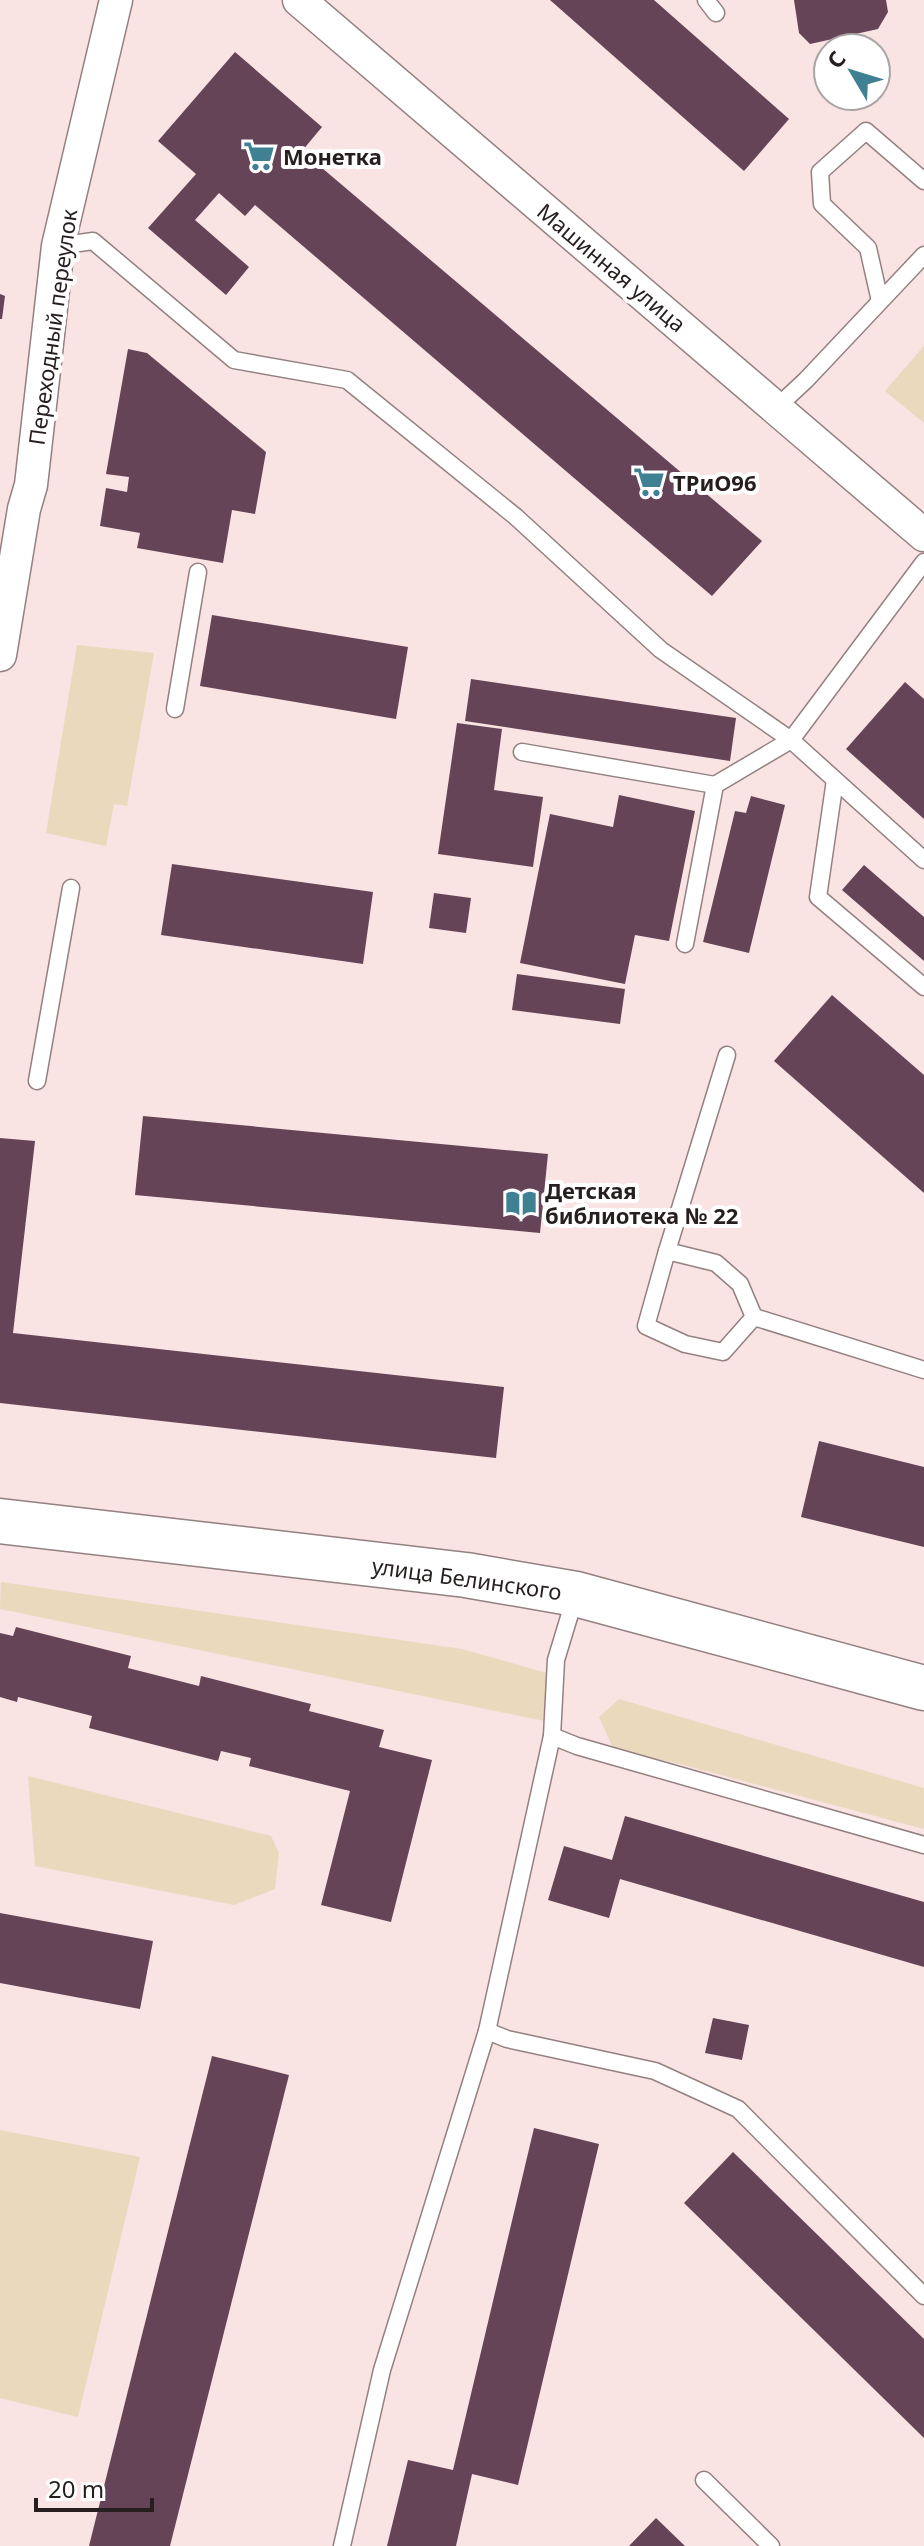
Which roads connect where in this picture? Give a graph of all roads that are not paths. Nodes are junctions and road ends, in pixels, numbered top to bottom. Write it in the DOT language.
graph roads {
  1 [pos="116,0"];
  2 [pos="299,0"];
  3 [pos="924,181"];
  4 [pos="58,246"];
  5 [pos="924,255"];
  6 [pos="880,301"];
  7 [pos="777,407"];
  8 [pos="924,535"];
  9 [pos="924,562"];
  10 [pos="198,572"];
  11 [pos="0,655"];
  12 [pos="175,709"];
  13 [pos="791,740"];
  14 [pos="522,752"];
  15 [pos="835,780"];
  16 [pos="715,785"];
  17 [pos="924,860"];
  18 [pos="71,888"];
  19 [pos="685,944"];
  20 [pos="924,987"];
  21 [pos="727,1055"];
  22 [pos="37,1081"];
  23 [pos="667,1251"];
  24 [pos="754,1317"];
  25 [pos="924,1370"];
  26 [pos="0,1521"];
  27 [pos="576,1594"];
  28 [pos="924,1688"];
  29 [pos="552,1736"];
  30 [pos="924,1845"];
  31 [pos="487,2031"];
  32 [pos="924,2296"];
  33 [pos="704,2480"];
  34 [pos="342,2546"];
  35 [pos="771,2546"];
  1 -- 4 [label="street, Переходный переулок"];
  2 -- 7 [label="street, Машинная улица"];
  3 -- 6 [label="lane"];
  4 -- 11 [label="street, Переходный переулок"];
  4 -- 13 [label="lane"];
  5 -- 6 [label="lane"];
  6 -- 7 [label="lane"];
  7 -- 8 [label="street, Машинная улица"];
  9 -- 13 [label="lane"];
  10 -- 12 [label="lane"];
  13 -- 15 [label="lane"];
  13 -- 16 [label="lane"];
  14 -- 16 [label="lane"];
  15 -- 17 [label="lane"];
  15 -- 20 [label="lane"];
  16 -- 19 [label="lane"];
  18 -- 22 [label="lane"];
  21 -- 23 [label="lane"];
  23 -- 24 [label="lane"];
  23 -- 24 [label="lane"];
  24 -- 25 [label="lane"];
  26 -- 27 [label="main road, улица Белинского"];
  27 -- 28 [label="main road, улица Белинского"];
  27 -- 29 [label="lane"];
  29 -- 30 [label="lane"];
  29 -- 31 [label="lane"];
  31 -- 32 [label="lane"];
  31 -- 34 [label="lane"];
  33 -- 35 [label="lane"];
}
